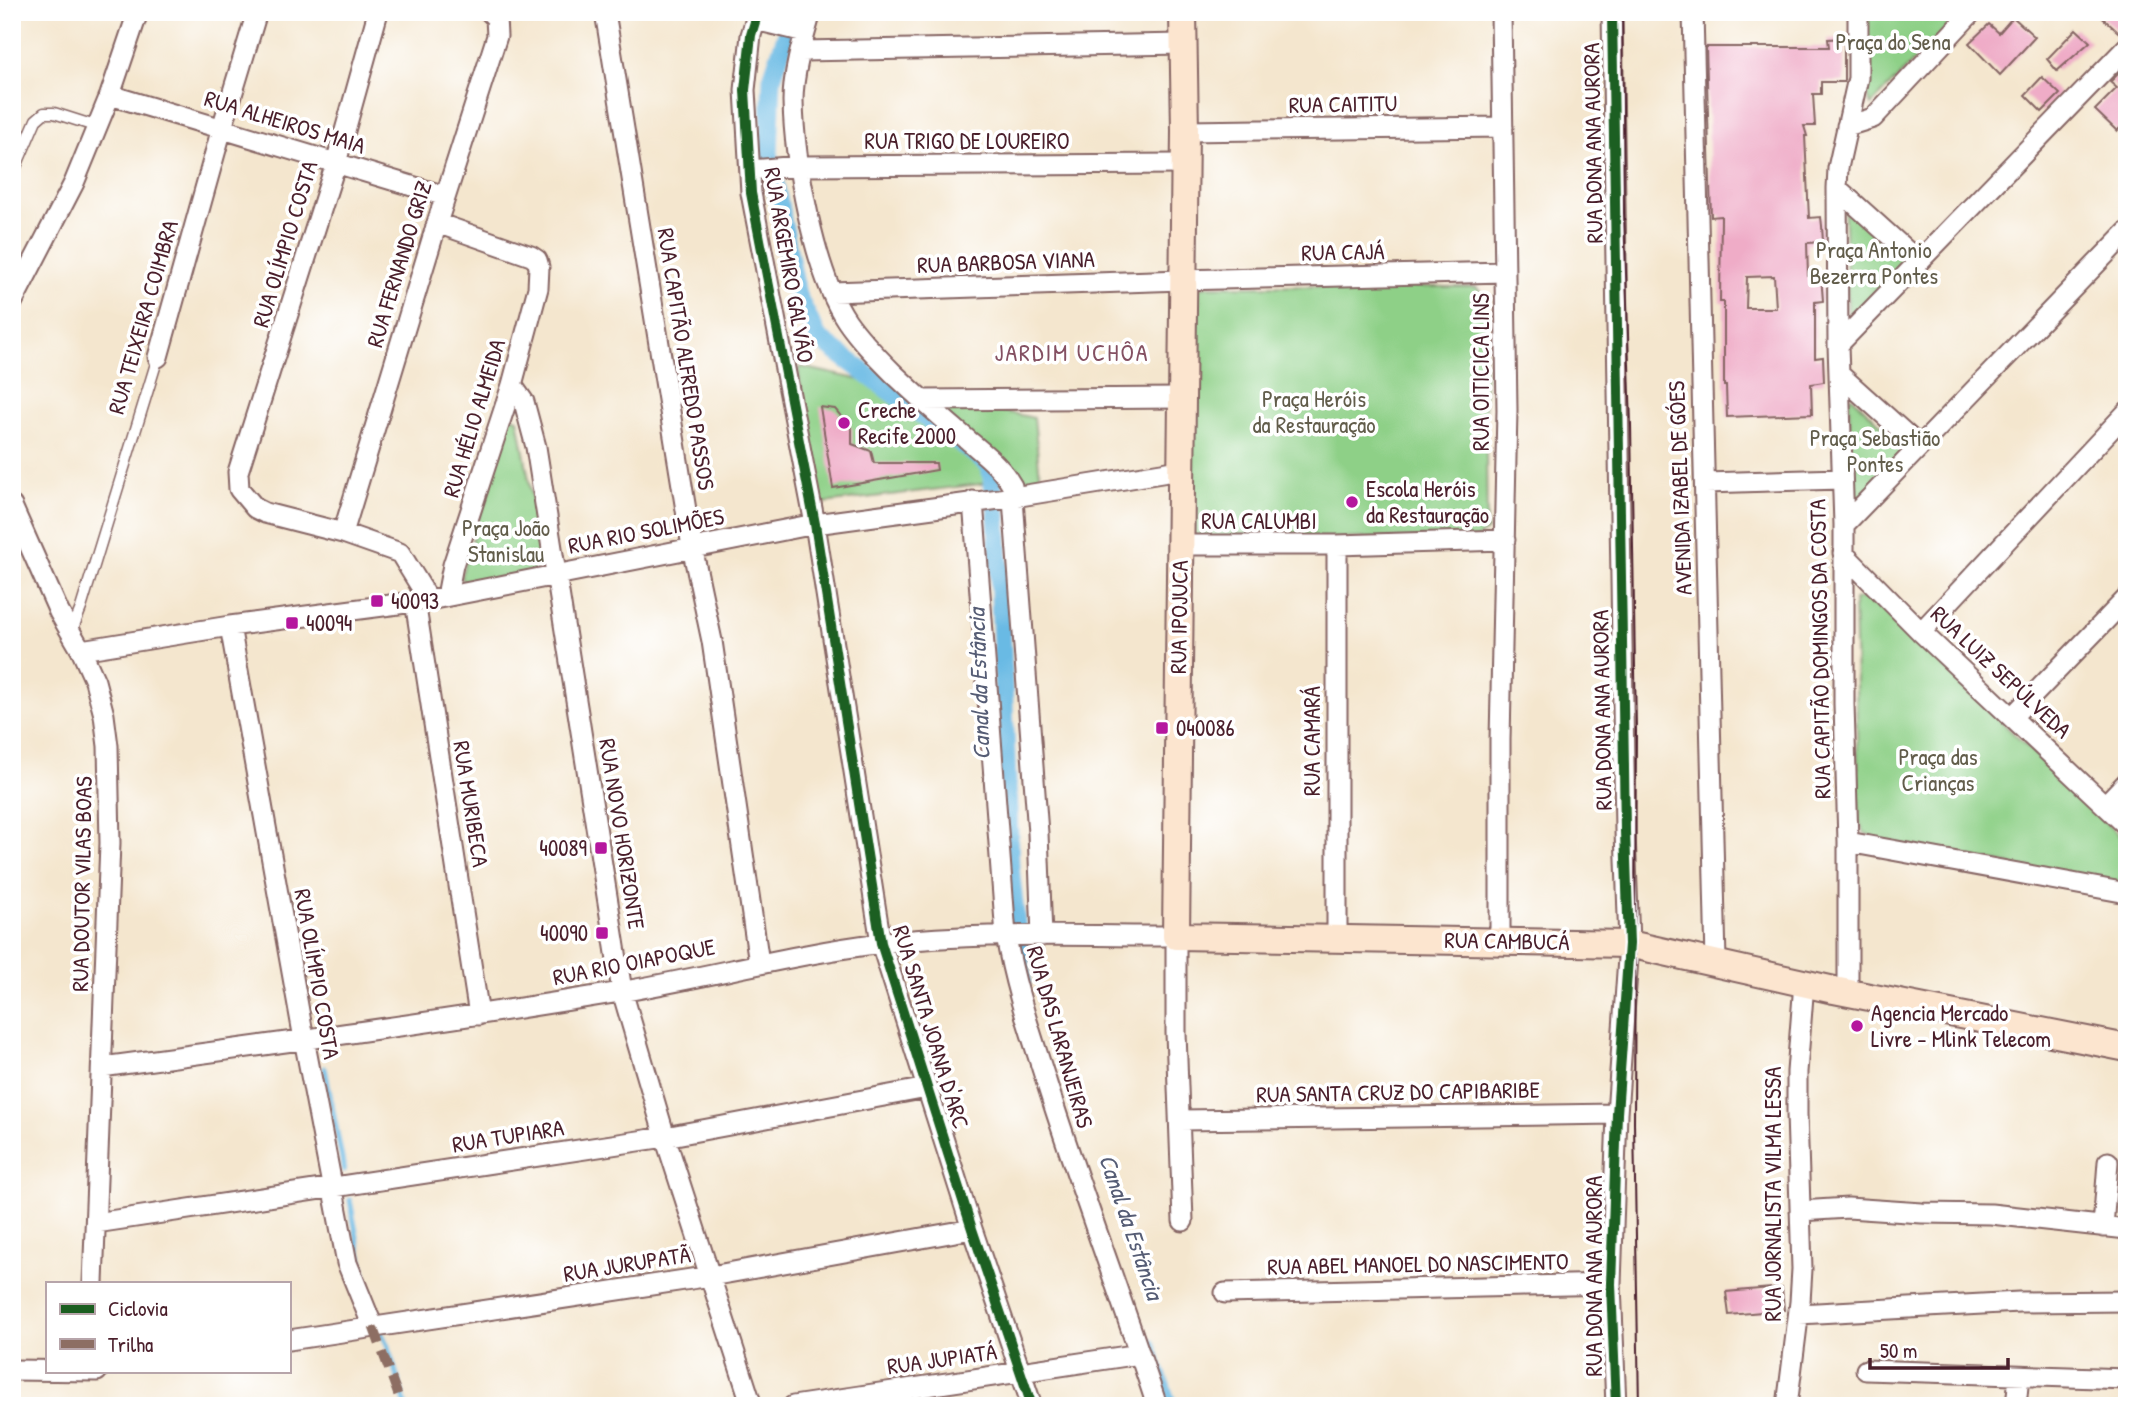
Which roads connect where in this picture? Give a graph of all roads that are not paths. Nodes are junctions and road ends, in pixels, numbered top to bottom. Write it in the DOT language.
graph roads {
  1 [pos="138,12"];
  2 [pos="257,12"];
  3 [pos="378,12"];
  4 [pos="490,12"];
  5 [pos="605,12"];
  6 [pos="811,12"];
  7 [pos="1183,12"];
  8 [pos="1501,12"];
  9 [pos="1612,12"];
  10 [pos="1693,12"];
  11 [pos="1858,12"];
  12 [pos="1972,12"];
  13 [pos="757,16"];
  14 [pos="805,32"];
  15 [pos="1183,44"];
  16 [pos="2127,47"];
  17 [pos="802,51"];
  18 [pos="110,95"];
  19 [pos="1847,125"];
  20 [pos="98,127"];
  21 [pos="1503,127"];
  22 [pos="222,128"];
  23 [pos="1185,131"];
  24 [pos="336,163"];
  25 [pos="1184,164"];
  26 [pos="798,167"];
  27 [pos="752,170"];
  28 [pos="12,176"];
  29 [pos="1837,188"];
  30 [pos="445,196"];
  31 [pos="437,223"];
  32 [pos="2127,232"];
  33 [pos="1919,262"];
  34 [pos="1504,272"];
  35 [pos="1182,280"];
  36 [pos="832,292"];
  37 [pos="12,303"];
  38 [pos="1838,345"];
  39 [pos="158,357"];
  40 [pos="1839,374"];
  41 [pos="512,385"];
  42 [pos="1182,398"];
  43 [pos="922,400"];
  44 [pos="2127,412"];
  45 [pos="1919,446"];
  46 [pos="1180,470"];
  47 [pos="1842,479"];
  48 [pos="1706,483"];
  49 [pos="1010,497"];
  50 [pos="977,501"];
  51 [pos="12,506"];
  52 [pos="816,524"];
  53 [pos="1844,525"];
  54 [pos="343,533"];
  55 [pos="1505,540"];
  56 [pos="1180,545"];
  57 [pos="1336,545"];
  58 [pos="692,547"];
  59 [pos="1843,553"];
  60 [pos="555,574"];
  61 [pos="2127,598"];
  62 [pos="430,599"];
  63 [pos="230,626"];
  64 [pos="1921,632"];
  65 [pos="71,633"];
  66 [pos="81,650"];
  67 [pos="2012,717"];
  68 [pos="2127,782"];
  69 [pos="2105,805"];
  70 [pos="2127,826"];
  71 [pos="1848,842"];
  72 [pos="2127,893"];
  73 [pos="1007,936"];
  74 [pos="1039,936"];
  75 [pos="1176,936"];
  76 [pos="1337,937"];
  77 [pos="1500,941"];
  78 [pos="881,943"];
  79 [pos="1629,944"];
  80 [pos="1716,962"];
  81 [pos="759,963"];
  82 [pos="1804,983"];
  83 [pos="622,991"];
  84 [pos="1841,992"];
  85 [pos="479,1015"];
  86 [pos="304,1040"];
  87 [pos="2127,1048"];
  88 [pos="103,1067"];
  89 [pos="927,1088"];
  90 [pos="1618,1114"];
  91 [pos="1180,1120"];
  92 [pos="665,1137"];
  93 [pos="2108,1162"];
  94 [pos="333,1187"];
  95 [pos="1800,1211"];
  96 [pos="1183,1221"];
  97 [pos="96,1223"];
  98 [pos="2103,1227"];
  99 [pos="972,1229"];
  100 [pos="2127,1229"];
  101 [pos="711,1276"];
  102 [pos="93,1282"];
  103 [pos="1611,1284"];
  104 [pos="1225,1293"];
  105 [pos="2127,1301"];
  106 [pos="1799,1314"];
  107 [pos="373,1327"];
  108 [pos="290,1340"];
  109 [pos="1140,1354"];
  110 [pos="12,1370"];
  111 [pos="46,1370"];
  112 [pos="1866,1370"];
  113 [pos="1020,1372"];
  114 [pos="2019,1376"];
  115 [pos="2127,1379"];
  116 [pos="752,1406"];
  117 [pos="793,1406"];
  118 [pos="1031,1406"];
  119 [pos="1157,1406"];
  120 [pos="1616,1406"];
  121 [pos="1787,1406"];
  122 [pos="2016,1406"];
  1 -- 18 [label="street"];
  2 -- 22 [label="street, RUA TEIXEIRA COIMBRA"];
  3 -- 24 [label="street, RUA OLÍMPIO COSTA"];
  4 -- 30 [label="street, RUA FERNANDO GRIZ"];
  5 -- 58 [label="street, RUA CAPITÃO ALFREDO PASSOS"];
  6 -- 14 [label="street, RUA ARGEMIRO GALVÃO"];
  7 -- 15 [label="main road, RUA IPOJUCA"];
  8 -- 21 [label="street, RUA OITICICA LINS"];
  9 -- 79 [label="street, RUA DONA ANA AURORA"];
  10 -- 48 [label="street, AVENIDA IZABEL DE GÓES"];
  11 -- 19 [label="street, RUA CAPITÃO DOMINGOS DA COSTA"];
  12 -- 19 [label="street"];
  13 -- 14 [label="street"];
  13 -- 27 [label="street, RUA ARGEMIRO GALVÃO"];
  14 -- 17 [label="street, RUA ARGEMIRO GALVÃO"];
  15 -- 17 [label="street"];
  15 -- 23 [label="main road, RUA IPOJUCA"];
  16 -- 33 [label="street"];
  17 -- 26 [label="street, RUA ARGEMIRO GALVÃO"];
  18 -- 20 [label="street"];
  18 -- 22 [label="street, RUA ALHEIROS MAIA"];
  19 -- 29 [label="street, RUA CAPITÃO DOMINGOS DA COSTA"];
  20 -- 28 [label="lane"];
  20 -- 37 [label="street"];
  21 -- 23 [label="street, RUA CAITITU"];
  21 -- 34 [label="street, RUA OITICICA LINS"];
  22 -- 24 [label="street, RUA ALHEIROS MAIA"];
  22 -- 39 [label="street, RUA TEIXEIRA COIMBRA"];
  23 -- 25 [label="main road, RUA IPOJUCA"];
  24 -- 30 [label="street, RUA ALHEIROS MAIA"];
  24 -- 54 [label="street, RUA OLÍMPIO COSTA"];
  25 -- 26 [label="street, RUA TRIGO DE LOUREIRO"];
  25 -- 35 [label="main road, RUA IPOJUCA"];
  26 -- 27 [label="street, RUA TRIGO DE LOUREIRO"];
  26 -- 36 [label="street, RUA ARGEMIRO GALVÃO"];
  27 -- 52 [label="street, RUA ARGEMIRO GALVÃO"];
  29 -- 33 [label="street"];
  29 -- 38 [label="street, RUA CAPITÃO DOMINGOS DA COSTA"];
  30 -- 31 [label="street, RUA FERNANDO GRIZ"];
  31 -- 41 [label="street, RUA HÉLIO ALMEIDA"];
  31 -- 54 [label="street, RUA FERNANDO GRIZ"];
  32 -- 45 [label="street"];
  33 -- 38 [label="street"];
  34 -- 35 [label="street, RUA CAJÁ"];
  34 -- 55 [label="street, RUA OITICICA LINS"];
  35 -- 36 [label="street, RUA BARBOSA VIANA"];
  35 -- 42 [label="main road, RUA IPOJUCA"];
  36 -- 43 [label="street, RUA ARGEMIRO GALVÃO"];
  38 -- 40 [label="street, RUA CAPITÃO DOMINGOS DA COSTA"];
  39 -- 65 [label="lane, RUA TEIXEIRA COIMBRA"];
  40 -- 45 [label="street"];
  40 -- 47 [label="street, RUA CAPITÃO DOMINGOS DA COSTA"];
  41 -- 60 [label="street, RUA NOVO HORIZONTE"];
  41 -- 62 [label="street, RUA HÉLIO ALMEIDA"];
  42 -- 43 [label="street"];
  42 -- 46 [label="main road, RUA IPOJUCA"];
  43 -- 49 [label="street, RUA ARGEMIRO GALVÃO"];
  44 -- 64 [label="street"];
  45 -- 53 [label="street"];
  46 -- 49 [label="street, RUA RIO SOLIMÕES"];
  46 -- 56 [label="main road, RUA IPOJUCA"];
  47 -- 48 [label="street"];
  47 -- 53 [label="street, RUA CAPITÃO DOMINGOS DA COSTA"];
  48 -- 80 [label="street, AVENIDA IZABEL DE GÓES"];
  49 -- 50 [label="street, RUA RIO SOLIMÕES"];
  49 -- 74 [label="street, RUA DAS LARANJEIRAS"];
  50 -- 52 [label="street, RUA RIO SOLIMÕES"];
  50 -- 73 [label="street, RUA DAS LARANJEIRAS"];
  51 -- 65 [label="street, RUA DOUTOR VILAS BOAS"];
  52 -- 58 [label="street, RUA RIO SOLIMÕES"];
  52 -- 78 [label="street, RUA SANTA JOANA D'ARC"];
  53 -- 59 [label="street, RUA CAPITÃO DOMINGOS DA COSTA"];
  54 -- 62 [label="street"];
  55 -- 57 [label="street, RUA CALUMBI"];
  55 -- 77 [label="street, RUA OITICICA LINS"];
  56 -- 57 [label="street, RUA CALUMBI"];
  56 -- 75 [label="main road, RUA IPOJUCA"];
  57 -- 76 [label="street, RUA CAMARÁ"];
  58 -- 60 [label="street, RUA RIO SOLIMÕES"];
  58 -- 81 [label="street, RUA CAPITÃO ALFREDO PASSOS"];
  59 -- 64 [label="street, RUA LUIZ SEPÚLVEDA"];
  59 -- 71 [label="street, RUA CAPITÃO DOMINGOS DA COSTA"];
  60 -- 62 [label="street, RUA RIO SOLIMÕES"];
  60 -- 83 [label="street, RUA NOVO HORIZONTE"];
  61 -- 67 [label="street"];
  62 -- 63 [label="street, RUA RIO SOLIMÕES"];
  62 -- 85 [label="street, RUA MURIBECA"];
  63 -- 66 [label="street, RUA RIO SOLIMÕES"];
  63 -- 86 [label="street, RUA OLÍMPIO COSTA"];
  64 -- 67 [label="street, RUA LUIZ SEPÚLVEDA"];
  65 -- 66 [label="street, RUA DOUTOR VILAS BOAS"];
  66 -- 88 [label="street, RUA DOUTOR VILAS BOAS"];
  67 -- 69 [label="street, RUA LUIZ SEPÚLVEDA"];
  68 -- 69 [label="street"];
  69 -- 70 [label="street, RUA LUIZ SEPÚLVEDA"];
  71 -- 72 [label="street"];
  71 -- 84 [label="street, RUA CAPITÃO DOMINGOS DA COSTA"];
  73 -- 74 [label="street, RUA RIO OIAPOQUE"];
  73 -- 78 [label="street, RUA RIO OIAPOQUE"];
  73 -- 109 [label="street, RUA DAS LARANJEIRAS"];
  74 -- 75 [label="street, RUA RIO OIAPOQUE"];
  75 -- 76 [label="main road, RUA CAMBUCÁ"];
  75 -- 91 [label="street, RUA IPOJUCA"];
  76 -- 77 [label="main road, RUA CAMBUCÁ"];
  77 -- 79 [label="main road, RUA CAMBUCÁ"];
  78 -- 81 [label="street, RUA RIO OIAPOQUE"];
  78 -- 89 [label="street, RUA SANTA JOANA D'ARC"];
  79 -- 80 [label="main road, RUA CAMBUCÁ"];
  79 -- 90 [label="street, RUA DONA ANA AURORA"];
  80 -- 82 [label="main road, RUA CAMBUCÁ"];
  81 -- 83 [label="street, RUA RIO OIAPOQUE"];
  82 -- 84 [label="main road, RUA CAMBUCÁ"];
  82 -- 95 [label="street, RUA JORNALISTA VILMA LESSA"];
  83 -- 85 [label="street, RUA RIO OIAPOQUE"];
  83 -- 92 [label="street, RUA NOVO HORIZONTE"];
  84 -- 87 [label="main road, RUA CAMBUCÁ"];
  85 -- 86 [label="street, RUA RIO OIAPOQUE"];
  86 -- 88 [label="street, RUA RIO OIAPOQUE"];
  86 -- 94 [label="street, RUA OLÍMPIO COSTA"];
  88 -- 97 [label="street, RUA DOUTOR VILAS BOAS"];
  89 -- 92 [label="street, RUA TUPIARA"];
  89 -- 99 [label="street, RUA SANTA JOANA D'ARC"];
  90 -- 91 [label="street, RUA SANTA CRUZ DO CAPIBARIBE"];
  90 -- 103 [label="street, RUA DONA ANA AURORA"];
  91 -- 96 [label="street, RUA IPOJUCA"];
  92 -- 94 [label="street, RUA TUPIARA"];
  92 -- 101 [label="street, RUA NOVO HORIZONTE"];
  93 -- 98 [label="street"];
  94 -- 97 [label="street, RUA TUPIARA"];
  94 -- 107 [label="street, RUA OLÍMPIO COSTA"];
  95 -- 98 [label="street"];
  95 -- 106 [label="street, RUA JORNALISTA VILMA LESSA"];
  97 -- 102 [label="street, RUA DOUTOR VILAS BOAS"];
  98 -- 100 [label="street"];
  99 -- 101 [label="street, RUA JURUPATÃ"];
  99 -- 113 [label="street, RUA SANTA JOANA D'ARC"];
  101 -- 107 [label="street, RUA JURUPATÃ"];
  101 -- 116 [label="street, RUA NOVO HORIZONTE"];
  103 -- 104 [label="street, RUA ABEL MANOEL DO NASCIMENTO"];
  103 -- 120 [label="street, RUA DONA ANA AURORA"];
  105 -- 106 [label="street"];
  106 -- 121 [label="street, RUA JORNALISTA VILMA LESSA"];
  107 -- 108 [label="street, RUA JURUPATÃ"];
  109 -- 113 [label="street, RUA JUPIATÁ"];
  109 -- 119 [label="street, RUA DAS LARANJEIRAS"];
  110 -- 111 [label="street"];
  112 -- 114 [label="street"];
  113 -- 117 [label="street, RUA JUPIATÁ"];
  113 -- 118 [label="street, RUA SANTA JOANA D'ARC"];
  114 -- 115 [label="street"];
  114 -- 122 [label="street"];
}
